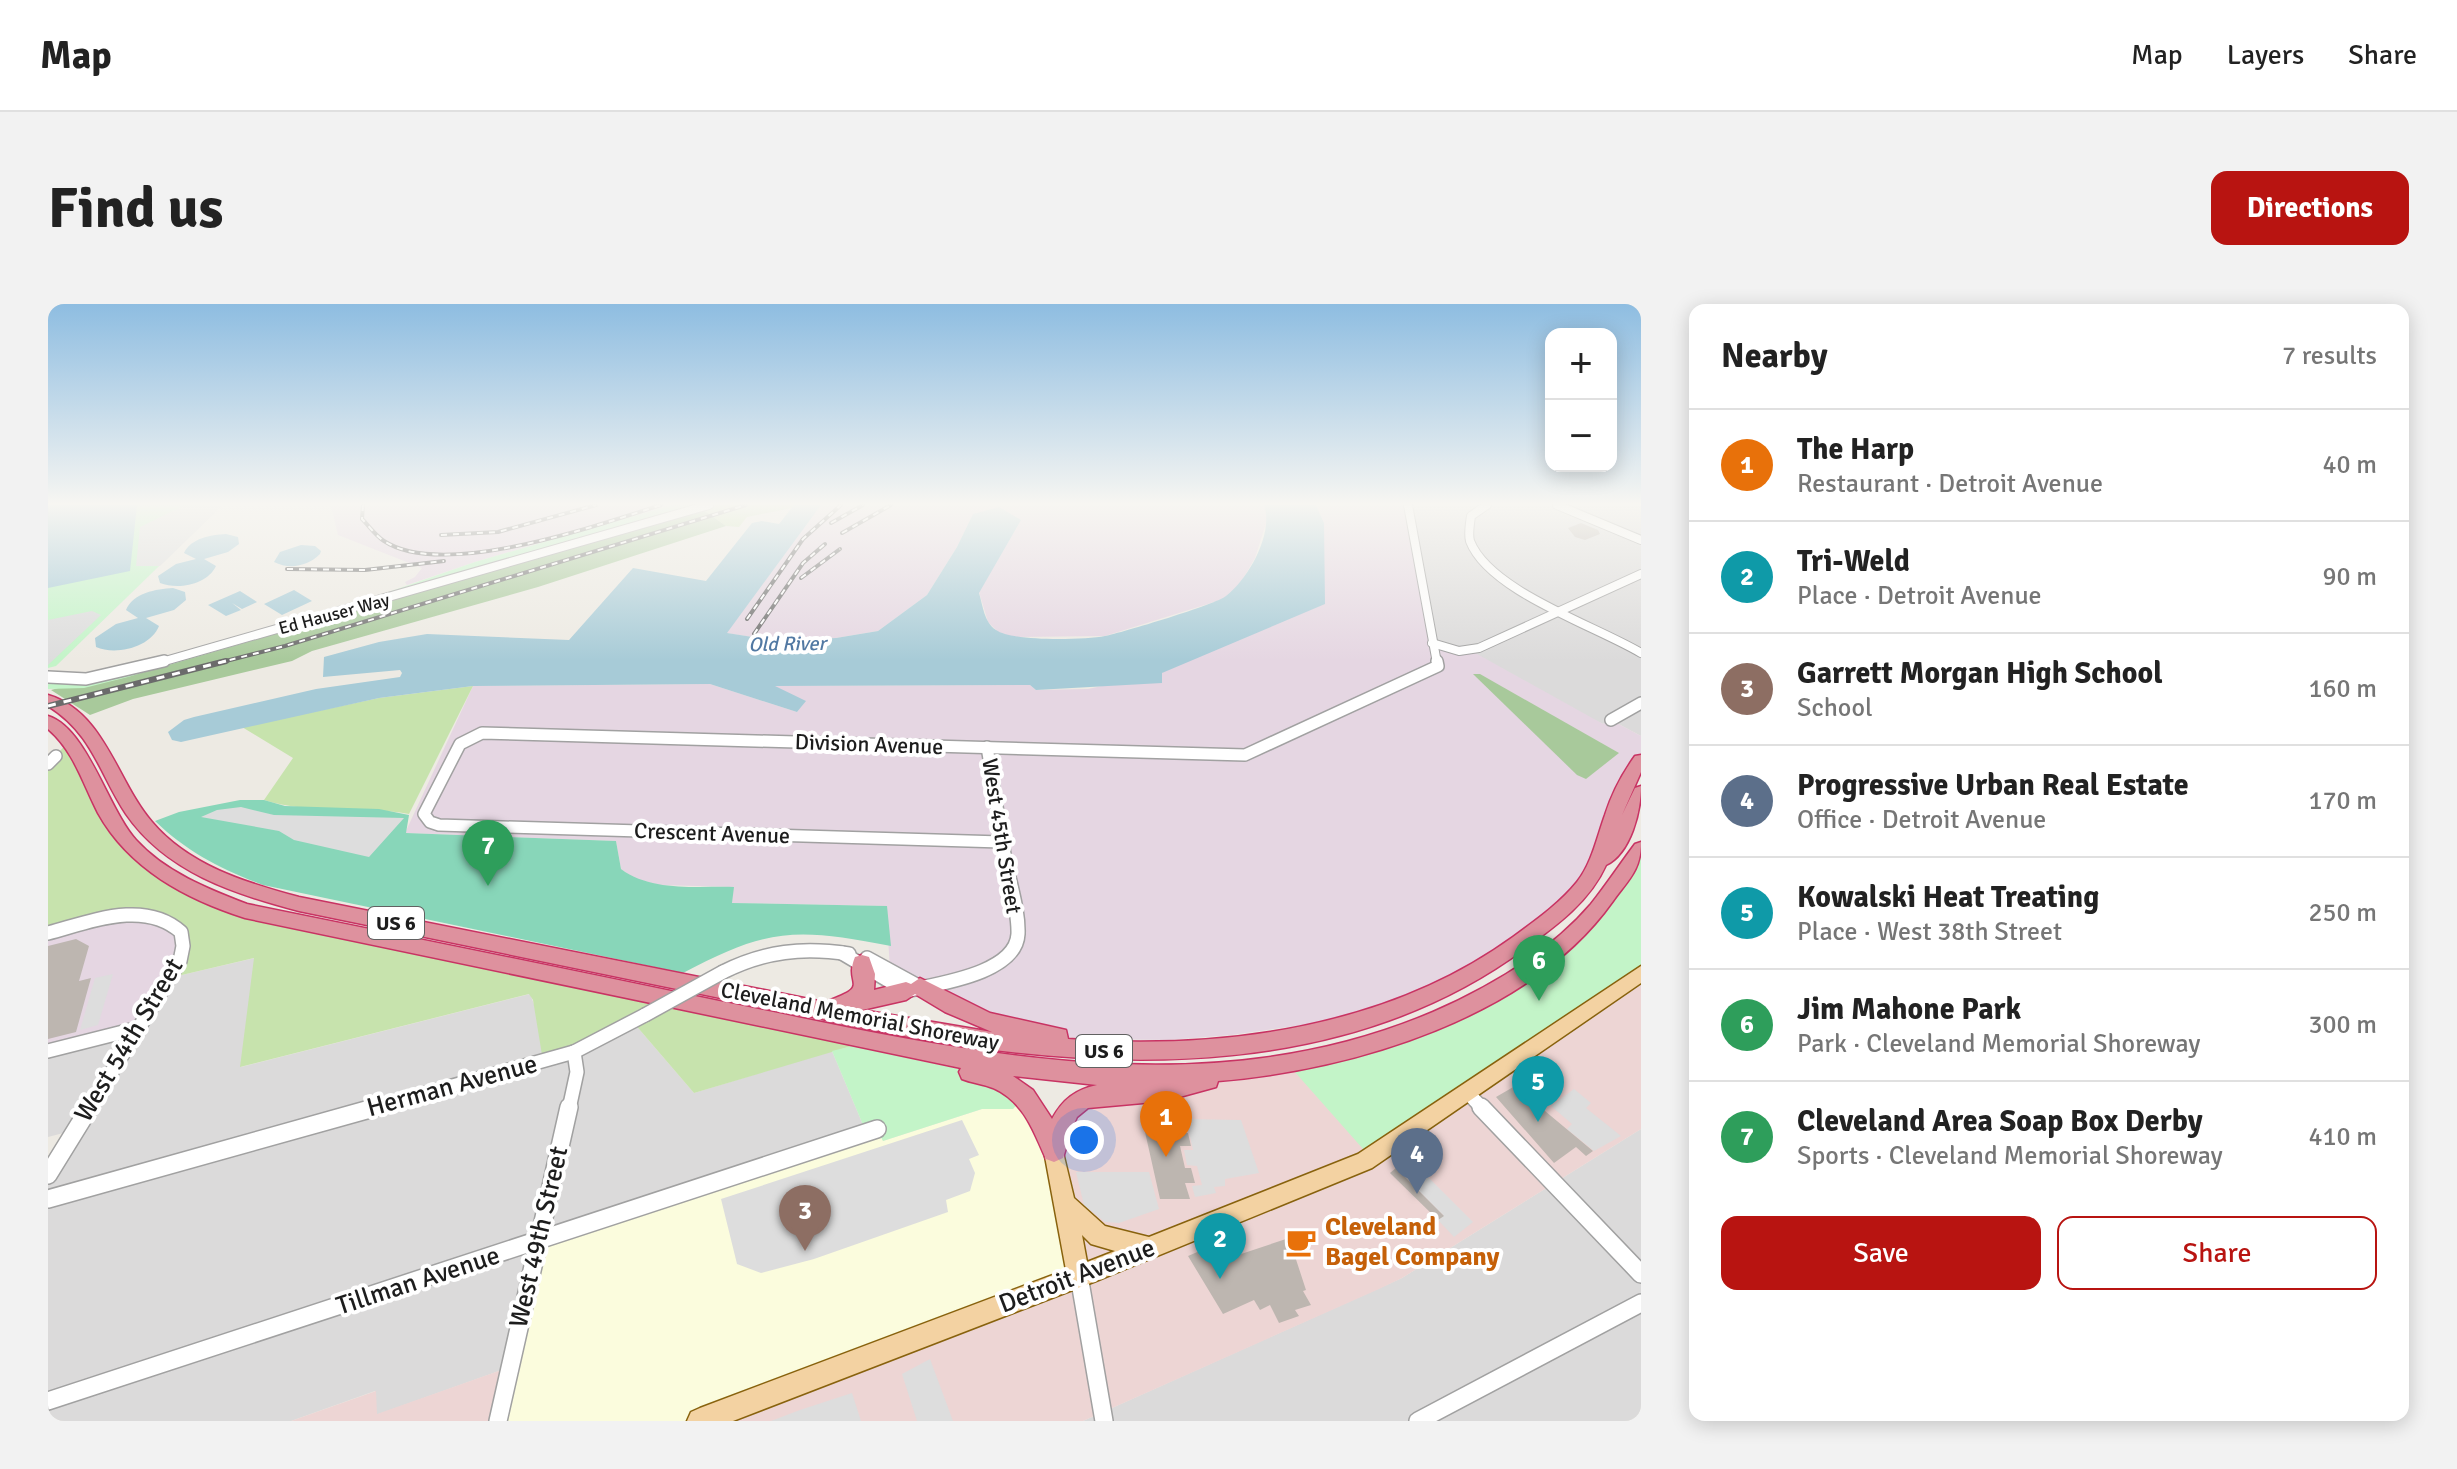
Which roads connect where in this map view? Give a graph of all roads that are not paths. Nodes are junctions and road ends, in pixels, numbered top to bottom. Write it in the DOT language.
graph roads {
  1 [pos="531,557"];
  2 [pos="1417,557"];
  3 [pos="1479,557"];
  4 [pos="1641,574"];
  5 [pos="1560,611"];
  6 [pos="1432,643"];
  7 [pos="1641,653"];
  8 [pos="48,677"];
  9 [pos="48,700"];
  10 [pos="1641,703"];
  11 [pos="1611,720"];
  12 [pos="48,721"];
  13 [pos="987,747"];
  14 [pos="1641,760"];
  15 [pos="1641,792"];
  16 [pos="1641,814"];
  17 [pos="426,817"];
  18 [pos="1001,842"];
  19 [pos="1639,853"];
  20 [pos="1594,872"];
  21 [pos="48,933"];
  22 [pos="842,953"];
  23 [pos="862,963"];
  24 [pos="1641,973"];
  25 [pos="913,989"];
  26 [pos="853,1003"];
  27 [pos="824,1010"];
  28 [pos="1383,1014"];
  29 [pos="785,1024"];
  30 [pos="139,1028"];
  31 [pos="48,1051"];
  32 [pos="574,1052"];
  33 [pos="1253,1067"];
  34 [pos="1466,1091"];
  35 [pos="877,1129"];
  36 [pos="1054,1151"];
  37 [pos="48,1175"];
  38 [pos="48,1199"];
  39 [pos="1065,1204"];
  40 [pos="538,1242"];
  41 [pos="1149,1248"];
  42 [pos="1641,1274"];
  43 [pos="1079,1276"];
  44 [pos="1641,1303"];
  45 [pos="48,1401"];
  46 [pos="498,1421"];
  47 [pos="700,1421"];
  48 [pos="1104,1421"];
  49 [pos="1418,1421"];
  1 -- 8 [label="street, Ed Hauser Way"];
  2 -- 6 [label="street"];
  3 -- 5 [label="street"];
  4 -- 5 [label="street"];
  5 -- 6 [label="street"];
  5 -- 7 [label="street"];
  6 -- 13 [label="street, Division Avenue"];
  9 -- 27 [label="highway, Cleveland Memorial Shoreway / US 6"];
  10 -- 11 [label="street"];
  12 -- 29 [label="highway, Cleveland Memorial Shoreway / US 6"];
  13 -- 17 [label="street, Division Avenue"];
  13 -- 18 [label="street, West 45th Street"];
  14 -- 20 [label="highway, Cleveland Memorial Shoreway"];
  15 -- 20 [label="highway, US 6"];
  16 -- 19 [label="highway, US 6"];
  17 -- 18 [label="street, Crescent Avenue"];
  18 -- 25 [label="street, West 45th Street"];
  19 -- 33 [label="highway, Cleveland Memorial Shoreway / US 6"];
  20 -- 28 [label="highway, Cleveland Memorial Shoreway / US 6"];
  21 -- 30 [label="street, West 54th Street"];
  22 -- 23 [label="street, Herman Avenue"];
  22 -- 25 [label="street, Herman Avenue"];
  22 -- 32 [label="street, Herman Avenue, bridge"];
  23 -- 25 [label="street, Herman Avenue"];
  23 -- 26 [label="highway"];
  24 -- 34 [label="main road, Detroit Avenue"];
  25 -- 26 [label="highway"];
  25 -- 28 [label="highway"];
  26 -- 27 [label="highway"];
  27 -- 28 [label="highway, Cleveland Memorial Shoreway / US 6"];
  29 -- 33 [label="highway, Cleveland Memorial Shoreway / US 6"];
  29 -- 36 [label="highway"];
  30 -- 31 [label="street"];
  30 -- 37 [label="street, West 54th Street"];
  32 -- 38 [label="street, Herman Avenue"];
  32 -- 40 [label="street, West 49th Street"];
  33 -- 36 [label="highway"];
  34 -- 41 [label="main road, Detroit Avenue"];
  34 -- 42 [label="street"];
  35 -- 40 [label="street, Tillman Avenue"];
  36 -- 39 [label="main road"];
  39 -- 41 [label="main road"];
  39 -- 43 [label="main road"];
  40 -- 45 [label="street, Tillman Avenue"];
  40 -- 46 [label="street, West 49th Street"];
  41 -- 43 [label="main road, Detroit Avenue"];
  43 -- 47 [label="main road, Detroit Avenue"];
  43 -- 48 [label="street"];
  44 -- 49 [label="street"];
}
